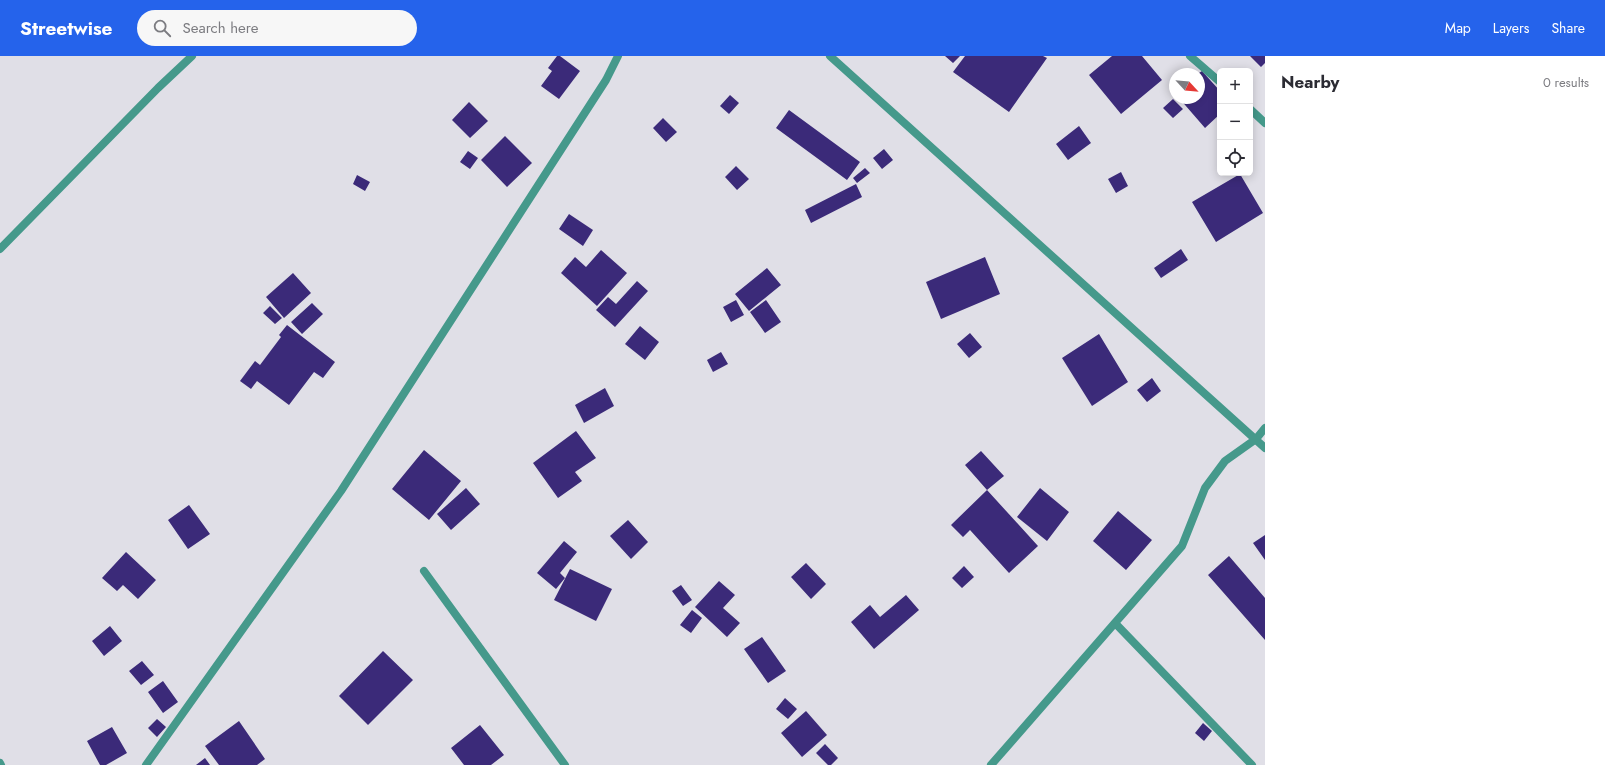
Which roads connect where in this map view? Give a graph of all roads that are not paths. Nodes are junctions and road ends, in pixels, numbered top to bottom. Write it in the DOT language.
graph roads {
  1 [pos="192,56"];
  2 [pos="618,56"];
  3 [pos="830,56"];
  4 [pos="1190,56"];
  5 [pos="1217,79"];
  6 [pos="1253,112"];
  7 [pos="1265,123"];
  8 [pos="0,249"];
  9 [pos="1265,428"];
  10 [pos="1256,439"];
  11 [pos="1265,448"];
  12 [pos="424,572"];
  13 [pos="1115,623"];
  14 [pos="146,765"];
  15 [pos="565,765"];
  16 [pos="991,765"];
  17 [pos="1252,765"];
  1 -- 8 [label="street"];
  2 -- 14 [label="street"];
  3 -- 10 [label="street"];
  4 -- 5 [label="street"];
  6 -- 7 [label="street"];
  9 -- 10 [label="street"];
  10 -- 11 [label="street"];
  10 -- 13 [label="street"];
  12 -- 15 [label="street"];
  13 -- 16 [label="street"];
  13 -- 17 [label="street"];
}
